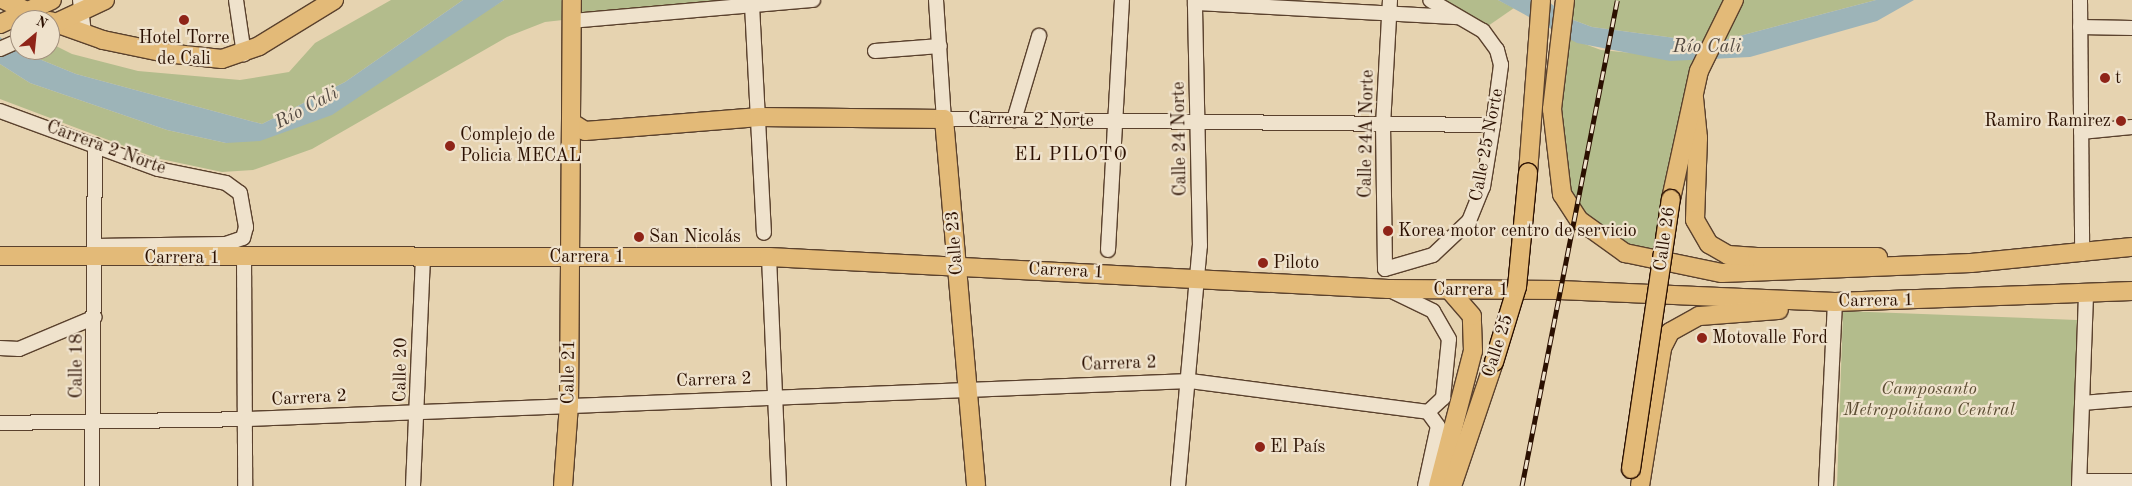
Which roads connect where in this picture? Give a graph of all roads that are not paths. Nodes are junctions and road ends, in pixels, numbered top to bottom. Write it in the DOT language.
graph roads {
  1 [pos="4,0"];
  2 [pos="52,0"];
  3 [pos="106,0"];
  4 [pos="236,0"];
  5 [pos="334,0"];
  6 [pos="572,0"];
  7 [pos="813,0"];
  8 [pos="936,0"];
  9 [pos="1122,0"];
  10 [pos="1430,0"];
  11 [pos="1541,0"];
  12 [pos="1565,0"];
  13 [pos="1734,0"];
  14 [pos="2080,0"];
  15 [pos="1195,2"];
  16 [pos="752,5"];
  17 [pos="80,6"];
  18 [pos="1390,7"];
  19 [pos="26,10"];
  20 [pos="34,10"];
  21 [pos="1460,17"];
  22 [pos="60,18"];
  23 [pos="571,21"];
  24 [pos="60,26"];
  25 [pos="2080,27"];
  26 [pos="2132,28"];
  27 [pos="84,34"];
  28 [pos="1039,36"];
  29 [pos="940,46"];
  30 [pos="875,51"];
  31 [pos="244,54"];
  32 [pos="1694,98"];
  33 [pos="0,111"];
  34 [pos="759,117"];
  35 [pos="944,119"];
  36 [pos="1014,120"];
  37 [pos="1113,121"];
  38 [pos="1200,122"];
  39 [pos="1383,124"];
  40 [pos="1493,125"];
  41 [pos="579,127"];
  42 [pos="2132,127"];
  43 [pos="2081,132"];
  44 [pos="95,145"];
  45 [pos="1528,173"];
  46 [pos="764,233"];
  47 [pos="226,244"];
  48 [pos="2132,248"];
  49 [pos="1108,250"];
  50 [pos="95,252"];
  51 [pos="2082,254"];
  52 [pos="423,255"];
  53 [pos="0,256"];
  54 [pos="244,257"];
  55 [pos="570,257"];
  56 [pos="769,257"];
  57 [pos="2018,259"];
  58 [pos="1417,263"];
  59 [pos="956,265"];
  60 [pos="1385,269"];
  61 [pos="1198,278"];
  62 [pos="1388,289"];
  63 [pos="1450,291"];
  64 [pos="2132,291"];
  65 [pos="2086,296"];
  66 [pos="1835,302"];
  67 [pos="95,317"];
  68 [pos="0,348"];
  69 [pos="1190,381"];
  70 [pos="967,387"];
  71 [pos="776,396"];
  72 [pos="2132,399"];
  73 [pos="2082,403"];
  74 [pos="568,405"];
  75 [pos="418,412"];
  76 [pos="1428,412"];
  77 [pos="248,419"];
  78 [pos="96,422"];
  79 [pos="0,423"];
  80 [pos="1630,478"];
  81 [pos="2132,481"];
  82 [pos="2079,484"];
  83 [pos="92,486"];
  84 [pos="244,486"];
  85 [pos="413,486"];
  86 [pos="563,486"];
  87 [pos="779,486"];
  88 [pos="976,486"];
  89 [pos="1178,486"];
  90 [pos="1425,486"];
  91 [pos="1438,486"];
  92 [pos="1452,486"];
  93 [pos="1640,486"];
  94 [pos="1826,486"];
  1 -- 19 [label="main road"];
  2 -- 20 [label="main road"];
  3 -- 17 [label="main road"];
  4 -- 31 [label="street"];
  5 -- 31 [label="main road"];
  6 -- 23 [label="main road, Calle 21"];
  7 -- 16 [label="street"];
  8 -- 29 [label="street, Calle 23"];
  9 -- 37 [label="street"];
  10 -- 21 [label="street, Calle 25 Norte"];
  11 -- 45 [label="main road, Calle 25 Norte"];
  12 -- 57 [label="main road, Carrera 1"];
  13 -- 32 [label="main road, Calle 26"];
  14 -- 25 [label="street"];
  15 -- 18 [label="street"];
  15 -- 38 [label="street, Calle 24 Norte"];
  16 -- 23 [label="street"];
  16 -- 34 [label="street"];
  17 -- 22 [label="main road"];
  17 -- 27 [label="street"];
  18 -- 21 [label="street"];
  18 -- 39 [label="street, Calle 24A Norte"];
  21 -- 40 [label="street, Calle 25 Norte"];
  23 -- 41 [label="main road, Calle 21"];
  24 -- 27 [label="main road"];
  25 -- 26 [label="street"];
  25 -- 43 [label="street"];
  27 -- 31 [label="main road"];
  28 -- 36 [label="street"];
  29 -- 30 [label="street"];
  29 -- 35 [label="street, Calle 23"];
  32 -- 57 [label="main road"];
  32 -- 80 [label="main road, Calle 26, bridge"];
  33 -- 44 [label="street, Carrera 2 Norte"];
  34 -- 35 [label="main road, Carrera 2 Norte"];
  34 -- 41 [label="main road, Carrera 2 Norte"];
  34 -- 46 [label="street"];
  35 -- 36 [label="street, Carrera 2 Norte"];
  35 -- 59 [label="main road, Calle 23"];
  36 -- 37 [label="street, Carrera 2 Norte"];
  37 -- 38 [label="street, Carrera 2 Norte"];
  37 -- 49 [label="street"];
  38 -- 39 [label="street, Carrera 2 Norte"];
  38 -- 61 [label="street, Calle 24 Norte"];
  39 -- 40 [label="street, Carrera 2 Norte"];
  39 -- 60 [label="street, Calle 24A Norte"];
  40 -- 58 [label="street, Calle 25 Norte"];
  41 -- 55 [label="main road, Calle 21"];
  42 -- 43 [label="street"];
  43 -- 51 [label="street"];
  44 -- 47 [label="street, Carrera 2 Norte"];
  44 -- 50 [label="street, Calle 18"];
  45 -- 92 [label="main road, Calle 25, bridge"];
  47 -- 50 [label="street, Carrera 1"];
  48 -- 51 [label="main road, Carrera 1"];
  50 -- 53 [label="main road, Carrera 1"];
  50 -- 54 [label="main road, Carrera 1"];
  50 -- 67 [label="street, Calle 18"];
  51 -- 57 [label="main road, Carrera 1"];
  52 -- 54 [label="main road, Carrera 1"];
  52 -- 55 [label="main road, Carrera 1"];
  52 -- 75 [label="street, Calle 20"];
  54 -- 77 [label="street"];
  55 -- 56 [label="main road, Carrera 1"];
  55 -- 74 [label="main road, Calle 21"];
  56 -- 59 [label="main road, Carrera 1"];
  56 -- 71 [label="street"];
  58 -- 60 [label="street, Carrera 1"];
  59 -- 61 [label="main road, Carrera 1"];
  59 -- 70 [label="main road, Calle 23"];
  61 -- 62 [label="main road, Carrera 1"];
  61 -- 69 [label="street, Calle 24 Norte"];
  62 -- 63 [label="main road, Carrera 1"];
  62 -- 76 [label="street"];
  63 -- 66 [label="main road, Carrera 1"];
  63 -- 91 [label="main road"];
  64 -- 65 [label="main road, Carrera 1"];
  65 -- 66 [label="main road, Carrera 1"];
  65 -- 73 [label="street"];
  66 -- 93 [label="main road"];
  66 -- 94 [label="street"];
  67 -- 68 [label="street"];
  67 -- 78 [label="street, Calle 18"];
  69 -- 70 [label="street, Carrera 2"];
  69 -- 76 [label="street, Carrera 2"];
  69 -- 89 [label="street, Calle 24 Norte"];
  70 -- 71 [label="street, Carrera 2"];
  70 -- 88 [label="main road, Calle 23"];
  71 -- 74 [label="street, Carrera 2"];
  71 -- 87 [label="street"];
  72 -- 73 [label="street"];
  73 -- 82 [label="street"];
  74 -- 75 [label="street, Carrera 2"];
  74 -- 86 [label="main road, Calle 21"];
  75 -- 77 [label="street, Carrera 2"];
  75 -- 85 [label="street, Calle 20"];
  76 -- 90 [label="street"];
  77 -- 78 [label="street, Carrera 2"];
  77 -- 84 [label="street"];
  78 -- 79 [label="street, Carrera 2"];
  78 -- 83 [label="street, Calle 18"];
  81 -- 82 [label="street"];
}
